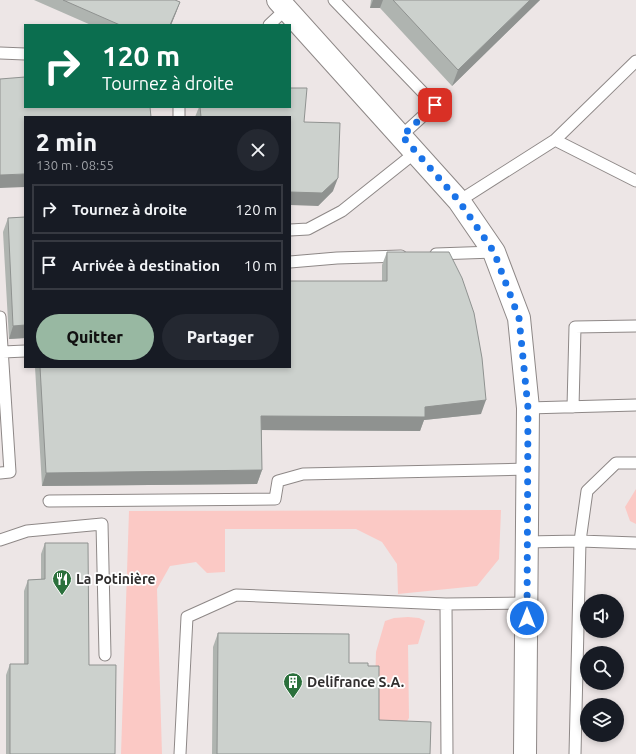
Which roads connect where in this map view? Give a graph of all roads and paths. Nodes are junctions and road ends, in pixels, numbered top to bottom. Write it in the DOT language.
graph roads {
  1 [pos="334,0"];
  2 [pos="282,4"];
  3 [pos="270,24"];
  4 [pos="0,53"];
  5 [pos="24,54"];
  6 [pos="636,61"];
  7 [pos="555,140"];
  8 [pos="409,144"];
  9 [pos="636,181"];
  10 [pos="459,201"];
  11 [pos="291,230"];
  12 [pos="494,252"];
  13 [pos="291,262"];
  14 [pos="0,317"];
  15 [pos="636,326"];
  16 [pos="24,351"];
  17 [pos="3,352"];
  18 [pos="636,405"];
  19 [pos="574,407"];
  20 [pos="528,408"];
  21 [pos="636,463"];
  22 [pos="528,469"];
  23 [pos="0,472"];
  24 [pos="49,501"];
  25 [pos="0,540"];
  26 [pos="580,541"];
  27 [pos="526,542"];
  28 [pos="636,543"];
  29 [pos="527,603"];
  30 [pos="446,604"];
  31 [pos="105,655"];
  32 [pos="180,754"];
  33 [pos="447,754"];
  34 [pos="525,754"];
  35 [pos="575,754"];
  1 -- 8 [label="lane"];
  2 -- 3 [label="lane"];
  2 -- 8 [label="street"];
  4 -- 5 [label="lane"];
  6 -- 7 [label="lane"];
  7 -- 9 [label="lane"];
  7 -- 10 [label="lane"];
  8 -- 10 [label="street"];
  8 -- 11 [label="lane"];
  10 -- 12 [label="street"];
  12 -- 13 [label="lane"];
  12 -- 20 [label="street"];
  14 -- 17 [label="lane"];
  15 -- 19 [label="lane"];
  16 -- 17 [label="lane"];
  17 -- 23 [label="lane"];
  18 -- 19 [label="lane"];
  19 -- 20 [label="lane"];
  20 -- 22 [label="street"];
  21 -- 26 [label="lane"];
  22 -- 24 [label="lane"];
  22 -- 27 [label="street"];
  25 -- 31 [label="lane"];
  26 -- 27 [label="lane"];
  26 -- 28 [label="lane"];
  26 -- 35 [label="lane"];
  27 -- 29 [label="street"];
  29 -- 30 [label="lane"];
  29 -- 34 [label="street"];
  30 -- 32 [label="lane"];
  30 -- 33 [label="lane"];
}
